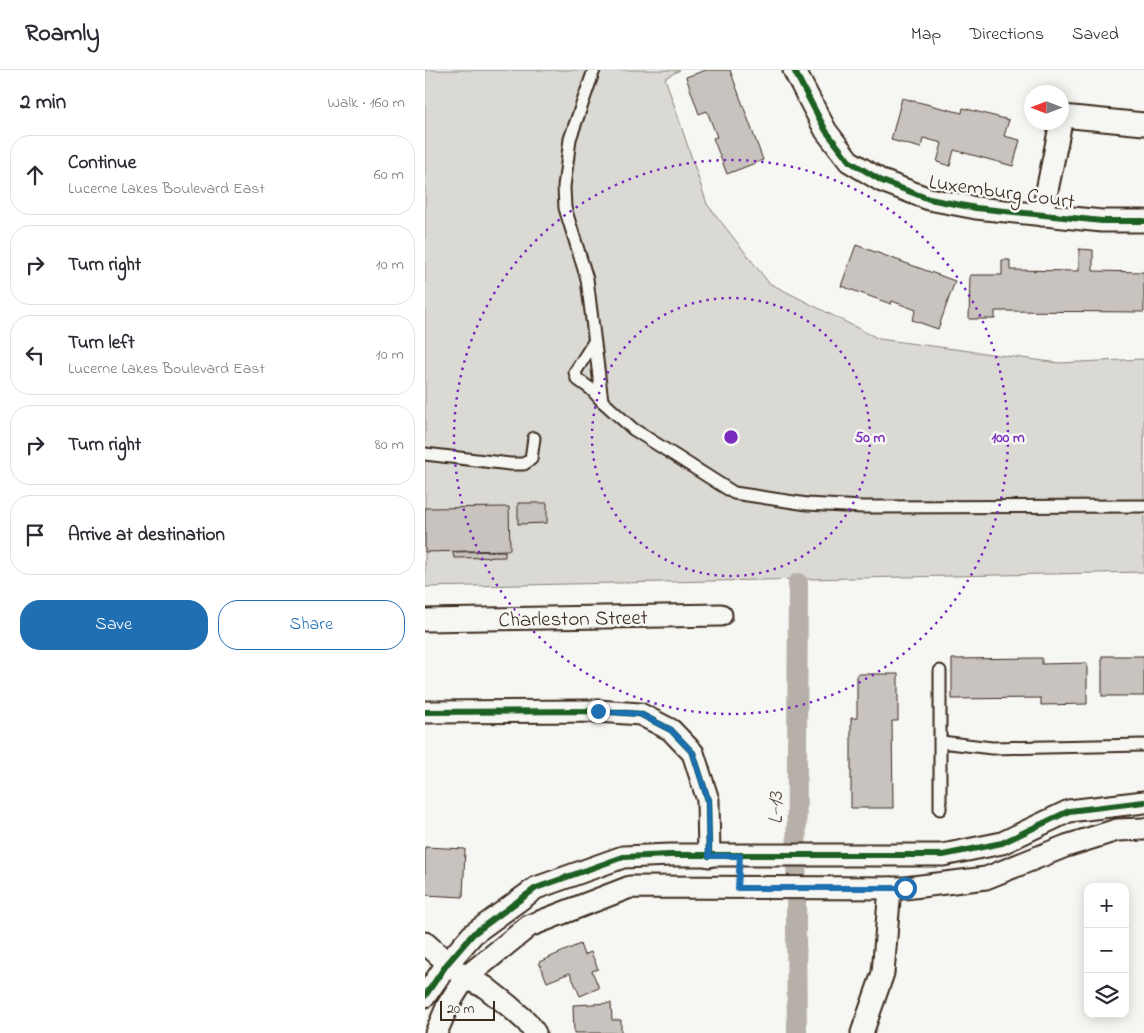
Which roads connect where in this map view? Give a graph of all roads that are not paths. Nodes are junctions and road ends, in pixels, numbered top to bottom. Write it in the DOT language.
graph roads {
  1 [pos="594,70"];
  2 [pos="794,70"];
  3 [pos="1069,117"];
  4 [pos="1144,124"];
  5 [pos="1059,130"];
  6 [pos="1042,215"];
  7 [pos="1144,221"];
  8 [pos="595,342"];
  9 [pos="601,401"];
  10 [pos="534,438"];
  11 [pos="425,454"];
  12 [pos="1144,506"];
  13 [pos="721,615"];
  14 [pos="425,620"];
  15 [pos="940,671"];
  16 [pos="425,712"];
  17 [pos="941,742"];
  18 [pos="1144,746"];
  19 [pos="1144,802"];
  20 [pos="940,809"];
  21 [pos="1144,828"];
  22 [pos="709,856"];
  23 [pos="748,856"];
  24 [pos="747,888"];
  25 [pos="890,888"];
  26 [pos="425,943"];
  27 [pos="447,964"];
  28 [pos="465,978"];
  29 [pos="425,996"];
  30 [pos="436,1033"];
  31 [pos="535,1033"];
  32 [pos="862,1033"];
  1 -- 8 [label="lane"];
  2 -- 6 [label="street, Luxemburg Court"];
  3 -- 4 [label="street"];
  5 -- 6 [label="street, Luxemburg Court"];
  6 -- 7 [label="street, Luxemburg Court"];
  8 -- 9 [label="lane"];
  8 -- 9 [label="lane"];
  9 -- 12 [label="lane"];
  10 -- 11 [label="lane"];
  13 -- 14 [label="street, Charleston Street"];
  15 -- 17 [label="lane"];
  16 -- 22 [label="street"];
  17 -- 18 [label="lane"];
  17 -- 20 [label="lane"];
  19 -- 23 [label="street"];
  21 -- 25 [label="street"];
  22 -- 23 [label="street"];
  22 -- 27 [label="street"];
  23 -- 24 [label="street"];
  24 -- 25 [label="street"];
  24 -- 28 [label="street"];
  25 -- 32 [label="street"];
  26 -- 27 [label="street"];
  27 -- 28 [label="street"];
  27 -- 29 [label="street"];
  28 -- 30 [label="street"];
  28 -- 31 [label="street"];
}
